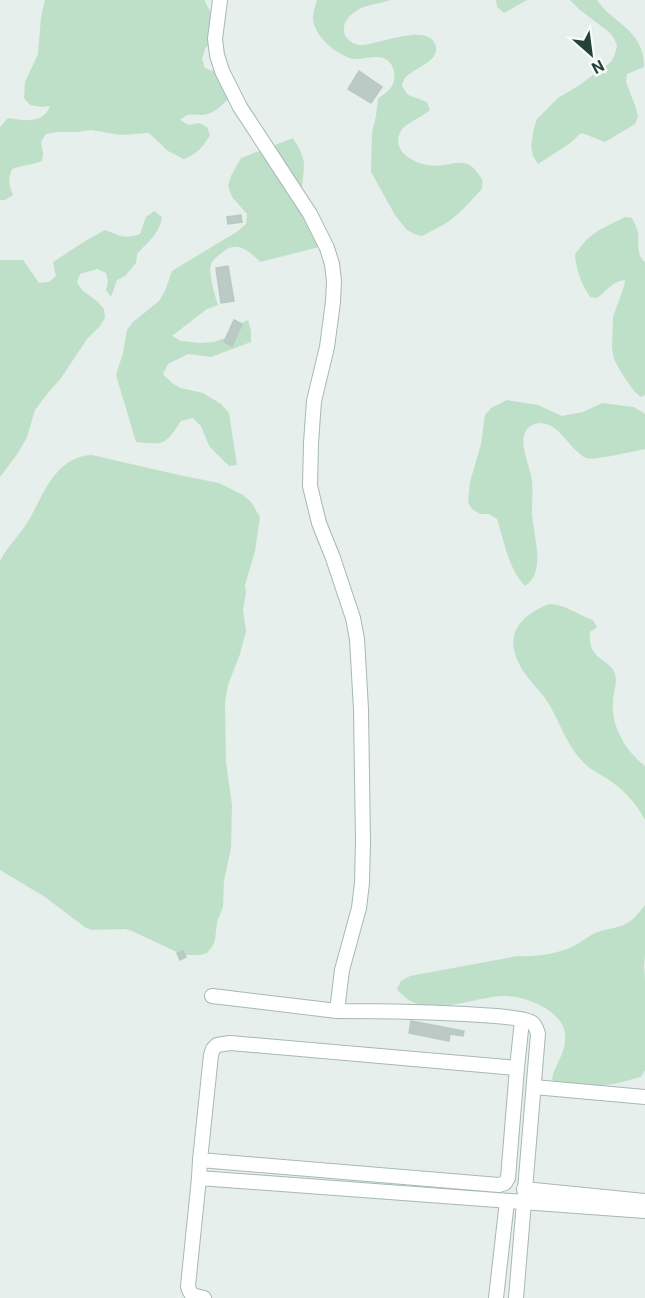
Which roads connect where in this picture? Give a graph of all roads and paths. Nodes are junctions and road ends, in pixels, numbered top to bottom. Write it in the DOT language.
graph roads {
  1 [pos="220,0"];
  2 [pos="212,996"];
  3 [pos="337,1011"];
  4 [pos="522,1020"];
  5 [pos="517,1068"];
  6 [pos="534,1087"];
  7 [pos="645,1097"];
  8 [pos="200,1161"];
  9 [pos="199,1178"];
  10 [pos="524,1196"];
  11 [pos="645,1200"];
  12 [pos="507,1201"];
  13 [pos="645,1211"];
  14 [pos="204,1298"];
  15 [pos="496,1298"];
  16 [pos="516,1298"];
  1 -- 3 [label="street"];
  2 -- 3 [label="street"];
  3 -- 4 [label="street"];
  4 -- 5 [label="street"];
  4 -- 6 [label="street"];
  5 -- 8 [label="street"];
  5 -- 8 [label="street"];
  6 -- 7 [label="street"];
  6 -- 10 [label="street"];
  8 -- 9 [label="street"];
  9 -- 12 [label="street"];
  9 -- 14 [label="street"];
  10 -- 11 [label="street"];
  10 -- 12 [label="street"];
  10 -- 13 [label="street"];
  10 -- 16 [label="street"];
  12 -- 15 [label="street"];
}
